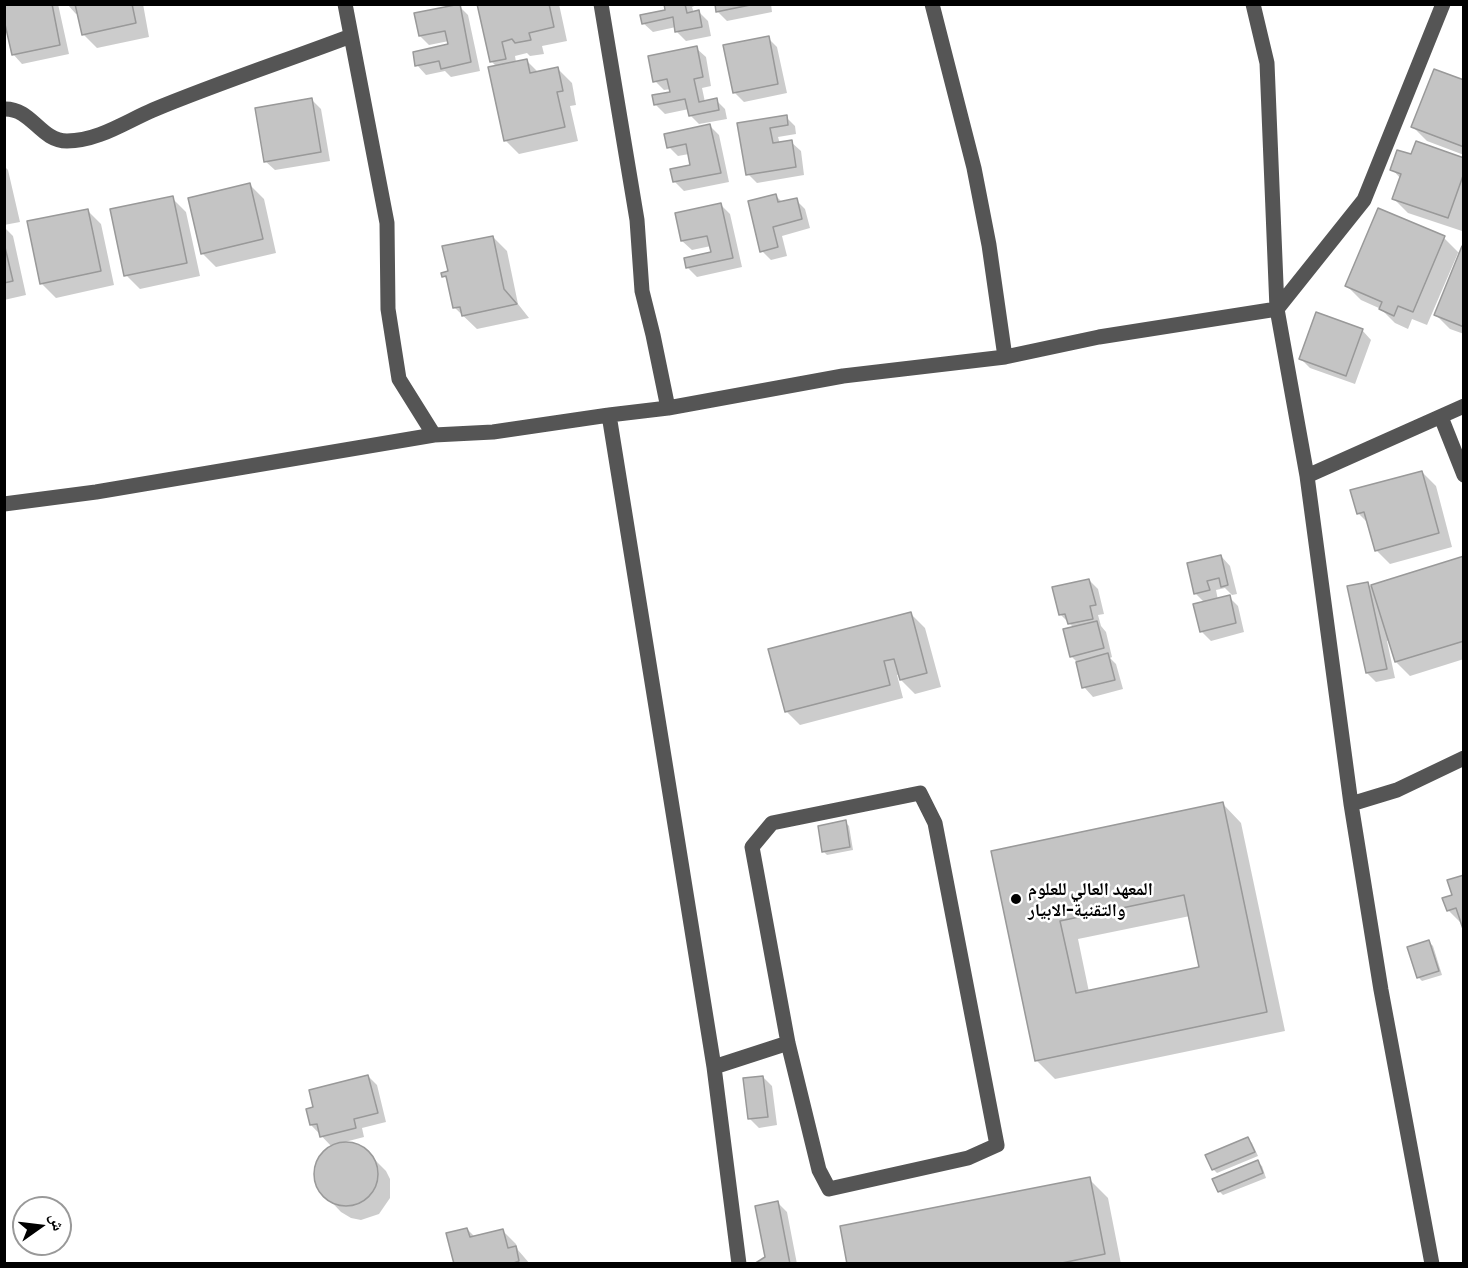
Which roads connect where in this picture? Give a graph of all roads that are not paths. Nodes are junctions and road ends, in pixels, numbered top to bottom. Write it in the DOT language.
graph roads {
  1 [pos="345,4"];
  2 [pos="601,4"];
  3 [pos="932,4"];
  4 [pos="1253,4"];
  5 [pos="1443,4"];
  6 [pos="351,36"];
  7 [pos="4,109"];
  8 [pos="1277,309"];
  9 [pos="1005,357"];
  10 [pos="1464,406"];
  11 [pos="668,408"];
  12 [pos="609,415"];
  13 [pos="1441,417"];
  14 [pos="434,435"];
  15 [pos="1464,475"];
  16 [pos="1307,476"];
  17 [pos="4,504"];
  18 [pos="1464,758"];
  19 [pos="1351,804"];
  20 [pos="788,1044"];
  21 [pos="714,1067"];
  22 [pos="739,1263"];
  23 [pos="1432,1263"];
  1 -- 6 [label="street"];
  2 -- 11 [label="street"];
  3 -- 9 [label="street"];
  4 -- 8 [label="street"];
  5 -- 8 [label="street"];
  6 -- 7 [label="street"];
  6 -- 14 [label="street"];
  8 -- 9 [label="street"];
  8 -- 16 [label="street"];
  9 -- 11 [label="street"];
  10 -- 13 [label="street"];
  11 -- 12 [label="street"];
  12 -- 14 [label="street"];
  12 -- 21 [label="street"];
  13 -- 15 [label="street"];
  13 -- 16 [label="street"];
  14 -- 17 [label="street"];
  16 -- 19 [label="street"];
  18 -- 19 [label="street"];
  19 -- 23 [label="street"];
  20 -- 20 [label="street"];
  20 -- 21 [label="street"];
  21 -- 22 [label="street"];
}
